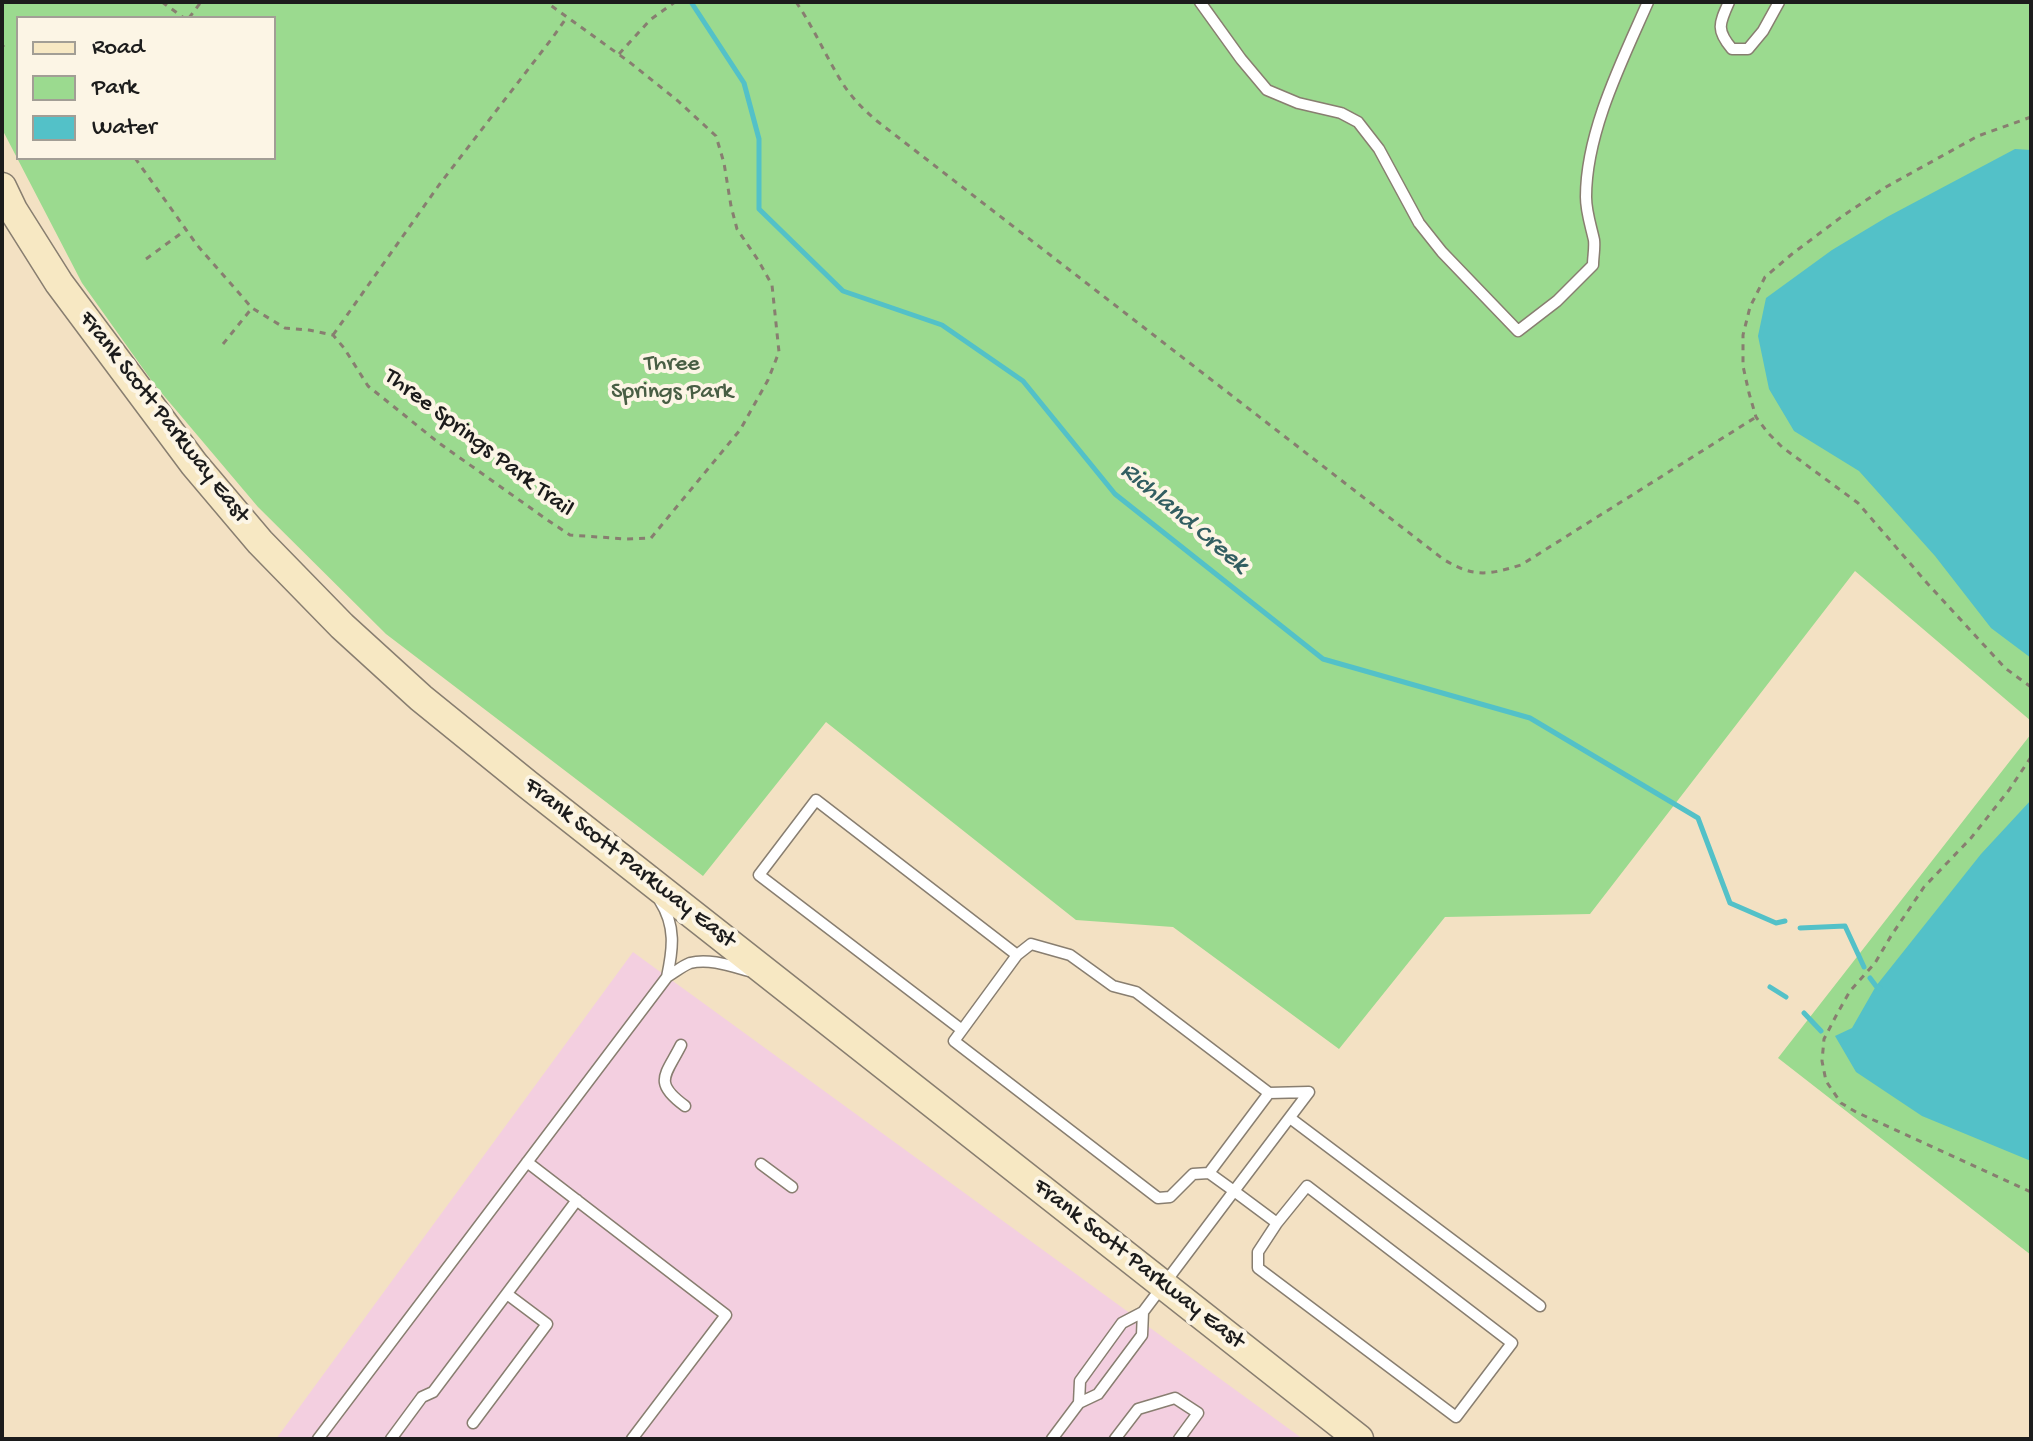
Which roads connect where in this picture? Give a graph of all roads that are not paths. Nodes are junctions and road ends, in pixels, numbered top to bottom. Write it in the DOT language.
graph roads {
  1 [pos="1200,2"];
  2 [pos="1648,2"];
  3 [pos="1729,2"];
  4 [pos="1779,2"];
  5 [pos="2,187"];
  6 [pos="647,878"];
  7 [pos="1017,955"];
  8 [pos="667,977"];
  9 [pos="774,978"];
  10 [pos="962,1030"];
  11 [pos="681,1045"];
  12 [pos="1269,1093"];
  13 [pos="685,1106"];
  14 [pos="1290,1118"];
  15 [pos="527,1162"];
  16 [pos="761,1164"];
  17 [pos="1209,1173"];
  18 [pos="792,1187"];
  19 [pos="1234,1191"];
  20 [pos="577,1200"];
  21 [pos="1277,1223"];
  22 [pos="1164,1286"];
  23 [pos="507,1294"];
  24 [pos="1540,1306"];
  25 [pos="1143,1312"];
  26 [pos="1079,1403"];
  27 [pos="473,1423"];
  28 [pos="318,1439"];
  29 [pos="391,1439"];
  30 [pos="632,1439"];
  31 [pos="1052,1439"];
  32 [pos="1115,1439"];
  33 [pos="1179,1439"];
  34 [pos="1359,1439"];
  1 -- 2 [label="lane"];
  3 -- 4 [label="lane"];
  5 -- 6 [label="main road, Frank Scott Parkway East"];
  6 -- 8 [label="lane"];
  6 -- 9 [label="main road, Frank Scott Parkway East"];
  7 -- 10 [label="lane"];
  7 -- 10 [label="lane"];
  7 -- 12 [label="lane"];
  8 -- 9 [label="lane"];
  8 -- 15 [label="lane"];
  9 -- 22 [label="main road, Frank Scott Parkway East"];
  10 -- 17 [label="lane"];
  11 -- 13 [label="lane"];
  12 -- 14 [label="lane"];
  12 -- 17 [label="lane"];
  14 -- 19 [label="lane"];
  14 -- 24 [label="lane"];
  15 -- 20 [label="lane"];
  15 -- 28 [label="lane"];
  16 -- 18 [label="lane"];
  17 -- 19 [label="lane"];
  19 -- 21 [label="lane"];
  19 -- 22 [label="lane"];
  20 -- 23 [label="lane"];
  20 -- 30 [label="lane"];
  21 -- 21 [label="lane"];
  22 -- 25 [label="lane"];
  22 -- 34 [label="main road, Frank Scott Parkway East"];
  23 -- 27 [label="lane"];
  23 -- 29 [label="lane"];
  25 -- 26 [label="lane"];
  25 -- 26 [label="lane"];
  26 -- 31 [label="lane"];
  32 -- 33 [label="lane"];
}
